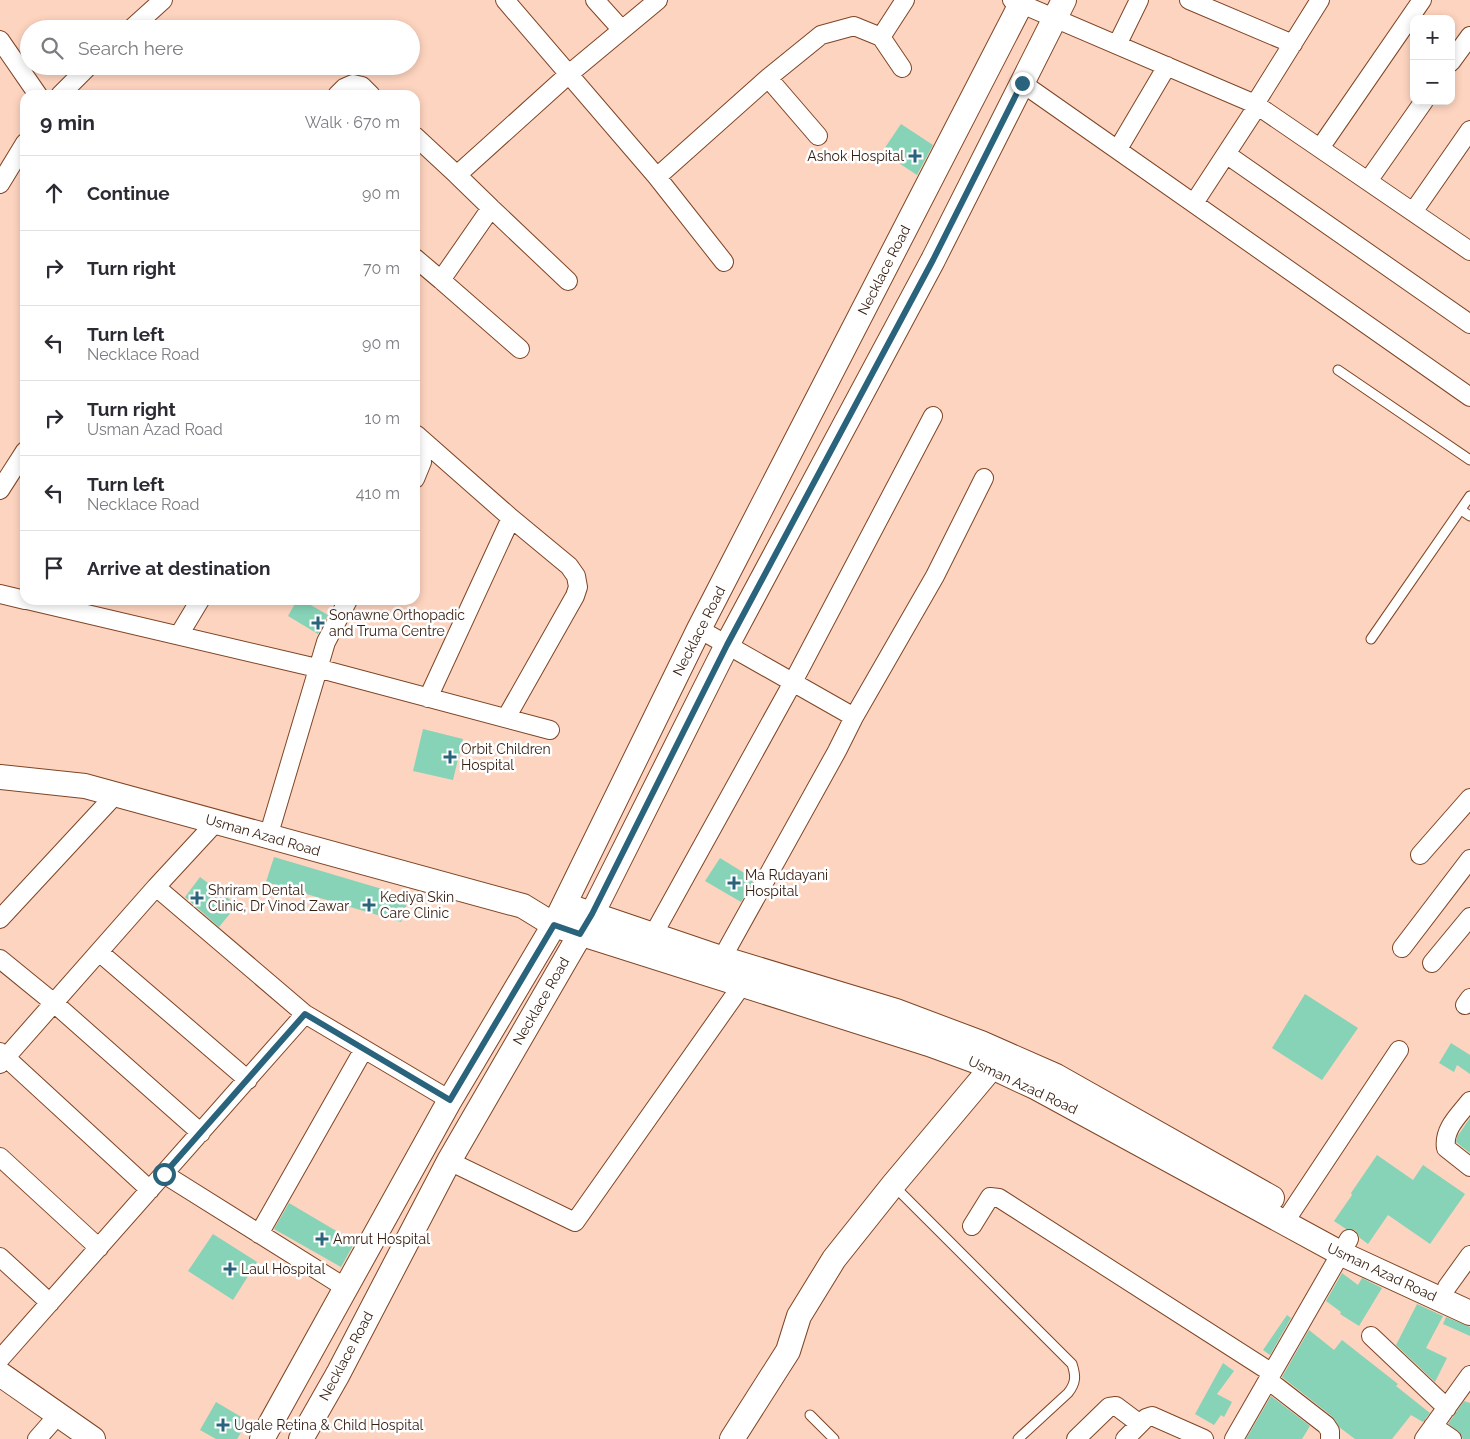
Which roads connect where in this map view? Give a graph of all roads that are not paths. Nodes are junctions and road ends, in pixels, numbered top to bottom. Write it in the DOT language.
graph roads {
  1 [pos="163,0"];
  2 [pos="505,0"];
  3 [pos="595,0"];
  4 [pos="658,0"];
  5 [pos="906,0"];
  6 [pos="1139,0"];
  7 [pos="1189,0"];
  8 [pos="1422,0"];
  9 [pos="1019,1"];
  10 [pos="1317,1"];
  11 [pos="1060,9"];
  12 [pos="141,20"];
  13 [pos="622,30"];
  14 [pos="1470,36"];
  15 [pos="881,37"];
  16 [pos="0,40"];
  17 [pos="1293,44"];
  18 [pos="1117,45"];
  19 [pos="1452,60"];
  20 [pos="1167,66"];
  21 [pos="902,68"];
  22 [pos="20,69"];
  23 [pos="569,74"];
  24 [pos="24,75"];
  25 [pos="80,75"];
  26 [pos="768,78"];
  27 [pos="1022,83"];
  28 [pos="35,90"];
  29 [pos="65,90"];
  30 [pos="342,90"];
  31 [pos="366,90"];
  32 [pos="1256,104"];
  33 [pos="1421,105"];
  34 [pos="1470,130"];
  35 [pos="818,136"];
  36 [pos="420,141"];
  37 [pos="1320,148"];
  38 [pos="1118,149"];
  39 [pos="20,151"];
  40 [pos="1226,154"];
  41 [pos="457,175"];
  42 [pos="657,176"];
  43 [pos="1368,181"];
  44 [pos="0,184"];
  45 [pos="1194,203"];
  46 [pos="490,208"];
  47 [pos="1413,212"];
  48 [pos="1467,243"];
  49 [pos="420,262"];
  50 [pos="724,262"];
  51 [pos="442,280"];
  52 [pos="568,281"];
  53 [pos="1470,324"];
  54 [pos="520,349"];
  55 [pos="1338,370"];
  56 [pos="1470,397"];
  57 [pos="934,416"];
  58 [pos="420,438"];
  59 [pos="420,451"];
  60 [pos="20,459"];
  61 [pos="1470,460"];
  62 [pos="420,467"];
  63 [pos="984,478"];
  64 [pos="0,490"];
  65 [pos="1470,496"];
  66 [pos="1460,510"];
  67 [pos="1470,516"];
  68 [pos="511,518"];
  69 [pos="0,594"];
  70 [pos="20,599"];
  71 [pos="69,605"];
  72 [pos="197,605"];
  73 [pos="345,605"];
  74 [pos="699,629"];
  75 [pos="179,636"];
  76 [pos="1371,639"];
  77 [pos="727,645"];
  78 [pos="317,668"];
  79 [pos="793,682"];
  80 [pos="428,698"];
  81 [pos="854,717"];
  82 [pos="506,718"];
  83 [pos="550,730"];
  84 [pos="0,777"];
  85 [pos="116,794"];
  86 [pos="1470,798"];
  87 [pos="217,821"];
  88 [pos="268,837"];
  89 [pos="1420,855"];
  90 [pos="1470,859"];
  91 [pos="156,887"];
  92 [pos="559,914"];
  93 [pos="1470,917"];
  94 [pos="0,919"];
  95 [pos="586,924"];
  96 [pos="653,935"];
  97 [pos="1402,948"];
  98 [pos="99,952"];
  99 [pos="0,959"];
  100 [pos="1432,963"];
  101 [pos="717,967"];
  102 [pos="742,985"];
  103 [pos="54,1003"];
  104 [pos="305,1014"];
  105 [pos="364,1049"];
  106 [pos="1399,1050"];
  107 [pos="2,1058"];
  108 [pos="992,1067"];
  109 [pos="248,1080"];
  110 [pos="450,1100"];
  111 [pos="1470,1101"];
  112 [pos="201,1133"];
  113 [pos="0,1156"];
  114 [pos="449,1161"];
  115 [pos="1470,1167"];
  116 [pos="164,1174"];
  117 [pos="893,1186"];
  118 [pos="150,1190"];
  119 [pos="1288,1216"];
  120 [pos="972,1226"];
  121 [pos="259,1234"];
  122 [pos="1345,1247"];
  123 [pos="99,1248"];
  124 [pos="1470,1255"];
  125 [pos="0,1256"];
  126 [pos="1447,1287"];
  127 [pos="346,1288"];
  128 [pos="1470,1298"];
  129 [pos="50,1303"];
  130 [pos="1470,1313"];
  131 [pos="1371,1336"];
  132 [pos="0,1359"];
  133 [pos="0,1374"];
  134 [pos="1270,1377"];
  135 [pos="1470,1377"];
  136 [pos="1447,1408"];
  137 [pos="58,1415"];
  138 [pos="810,1415"];
  139 [pos="1140,1424"];
  140 [pos="1429,1432"];
  141 [pos="1176,1434"];
  142 [pos="37,1439"];
  143 [pos="93,1439"];
  144 [pos="262,1439"];
  145 [pos="301,1439"];
  146 [pos="732,1439"];
  147 [pos="834,1439"];
  148 [pos="1018,1439"];
  149 [pos="1076,1439"];
  150 [pos="1126,1439"];
  151 [pos="1204,1439"];
  152 [pos="1234,1439"];
  153 [pos="1330,1439"];
  154 [pos="1452,1439"];
  1 -- 12 [label="street"];
  2 -- 23 [label="street"];
  3 -- 13 [label="street"];
  4 -- 13 [label="street"];
  5 -- 15 [label="street"];
  6 -- 18 [label="street"];
  7 -- 17 [label="street"];
  8 -- 37 [label="street"];
  9 -- 11 [label="street"];
  9 -- 74 [label="main road, Necklace Road"];
  10 -- 17 [label="street"];
  11 -- 18 [label="street"];
  11 -- 27 [label="main road, Necklace Road"];
  13 -- 23 [label="street"];
  14 -- 19 [label="street"];
  15 -- 21 [label="street"];
  15 -- 26 [label="street"];
  16 -- 22 [label="street"];
  17 -- 32 [label="street"];
  18 -- 20 [label="street"];
  20 -- 32 [label="street"];
  20 -- 38 [label="street"];
  23 -- 41 [label="street"];
  23 -- 42 [label="street"];
  24 -- 28 [label="street"];
  25 -- 29 [label="street"];
  26 -- 35 [label="street"];
  26 -- 42 [label="street"];
  27 -- 38 [label="street"];
  27 -- 77 [label="main road, Necklace Road"];
  30 -- 31 [label="street"];
  32 -- 37 [label="street"];
  32 -- 40 [label="street"];
  33 -- 43 [label="street"];
  34 -- 47 [label="street"];
  36 -- 41 [label="street"];
  37 -- 43 [label="street"];
  38 -- 45 [label="street"];
  39 -- 44 [label="street"];
  40 -- 45 [label="street"];
  40 -- 53 [label="street"];
  41 -- 46 [label="street"];
  42 -- 50 [label="street"];
  43 -- 47 [label="street"];
  45 -- 56 [label="street"];
  46 -- 51 [label="street"];
  46 -- 52 [label="street"];
  47 -- 48 [label="street"];
  49 -- 51 [label="street"];
  51 -- 54 [label="street"];
  55 -- 61 [label="lane"];
  57 -- 79 [label="street"];
  58 -- 68 [label="street"];
  59 -- 62 [label="street"];
  60 -- 64 [label="street"];
  63 -- 81 [label="street"];
  65 -- 66 [label="lane"];
  66 -- 67 [label="lane"];
  66 -- 76 [label="lane"];
  68 -- 80 [label="street"];
  68 -- 82 [label="street"];
  69 -- 70 [label="street"];
  71 -- 75 [label="street"];
  72 -- 75 [label="street"];
  73 -- 78 [label="street"];
  74 -- 77 [label="street"];
  74 -- 92 [label="main road, Necklace Road"];
  75 -- 78 [label="street"];
  77 -- 79 [label="street"];
  77 -- 95 [label="main road, Necklace Road"];
  78 -- 80 [label="street"];
  78 -- 88 [label="street"];
  79 -- 81 [label="street"];
  79 -- 96 [label="street"];
  80 -- 82 [label="street"];
  81 -- 101 [label="street"];
  82 -- 83 [label="street"];
  84 -- 85 [label="main road, Usman Azad Road"];
  85 -- 87 [label="main road, Usman Azad Road"];
  85 -- 94 [label="street"];
  86 -- 89 [label="street"];
  87 -- 88 [label="main road, Usman Azad Road"];
  87 -- 91 [label="street"];
  88 -- 92 [label="main road, Usman Azad Road"];
  90 -- 97 [label="street"];
  91 -- 98 [label="street"];
  91 -- 104 [label="street"];
  92 -- 95 [label="main road, Usman Azad Road"];
  92 -- 110 [label="main road, Necklace Road"];
  93 -- 100 [label="street"];
  95 -- 96 [label="main road, Usman Azad Road"];
  95 -- 101 [label="main road, Usman Azad Road"];
  95 -- 114 [label="main road, Necklace Road"];
  96 -- 101 [label="main road, Usman Azad Road"];
  98 -- 103 [label="street"];
  98 -- 109 [label="street"];
  99 -- 103 [label="street"];
  101 -- 102 [label="main road, Usman Azad Road"];
  101 -- 119 [label="main road, Usman Azad Road"];
  102 -- 108 [label="main road, Usman Azad Road"];
  102 -- 114 [label="street"];
  103 -- 107 [label="street"];
  103 -- 112 [label="street"];
  104 -- 105 [label="street"];
  104 -- 109 [label="street"];
  105 -- 110 [label="street"];
  105 -- 121 [label="street"];
  106 -- 119 [label="street"];
  107 -- 118 [label="street"];
  108 -- 117 [label="main road"];
  108 -- 119 [label="main road, Usman Azad Road"];
  109 -- 112 [label="street"];
  110 -- 127 [label="main road, Necklace Road"];
  111 -- 115 [label="street"];
  112 -- 116 [label="street"];
  113 -- 123 [label="street"];
  114 -- 145 [label="main road, Necklace Road"];
  116 -- 118 [label="street"];
  116 -- 121 [label="street"];
  117 -- 146 [label="main road"];
  117 -- 148 [label="lane"];
  118 -- 123 [label="street"];
  119 -- 122 [label="main road, Usman Azad Road"];
  120 -- 134 [label="street"];
  121 -- 127 [label="street"];
  122 -- 126 [label="main road, Usman Azad Road"];
  122 -- 130 [label="main road, Usman Azad Road"];
  122 -- 134 [label="street"];
  123 -- 129 [label="street"];
  124 -- 126 [label="street"];
  125 -- 129 [label="street"];
  126 -- 128 [label="main road, Usman Azad Road"];
  127 -- 144 [label="main road, Necklace Road"];
  129 -- 132 [label="street"];
  131 -- 136 [label="street"];
  133 -- 137 [label="main road"];
  134 -- 152 [label="street"];
  134 -- 153 [label="street"];
  135 -- 136 [label="street"];
  136 -- 140 [label="street"];
  137 -- 142 [label="street"];
  137 -- 143 [label="main road"];
  138 -- 147 [label="lane"];
  139 -- 141 [label="street"];
  139 -- 149 [label="street"];
  139 -- 150 [label="street"];
  140 -- 154 [label="street"];
  141 -- 151 [label="street"];
}
